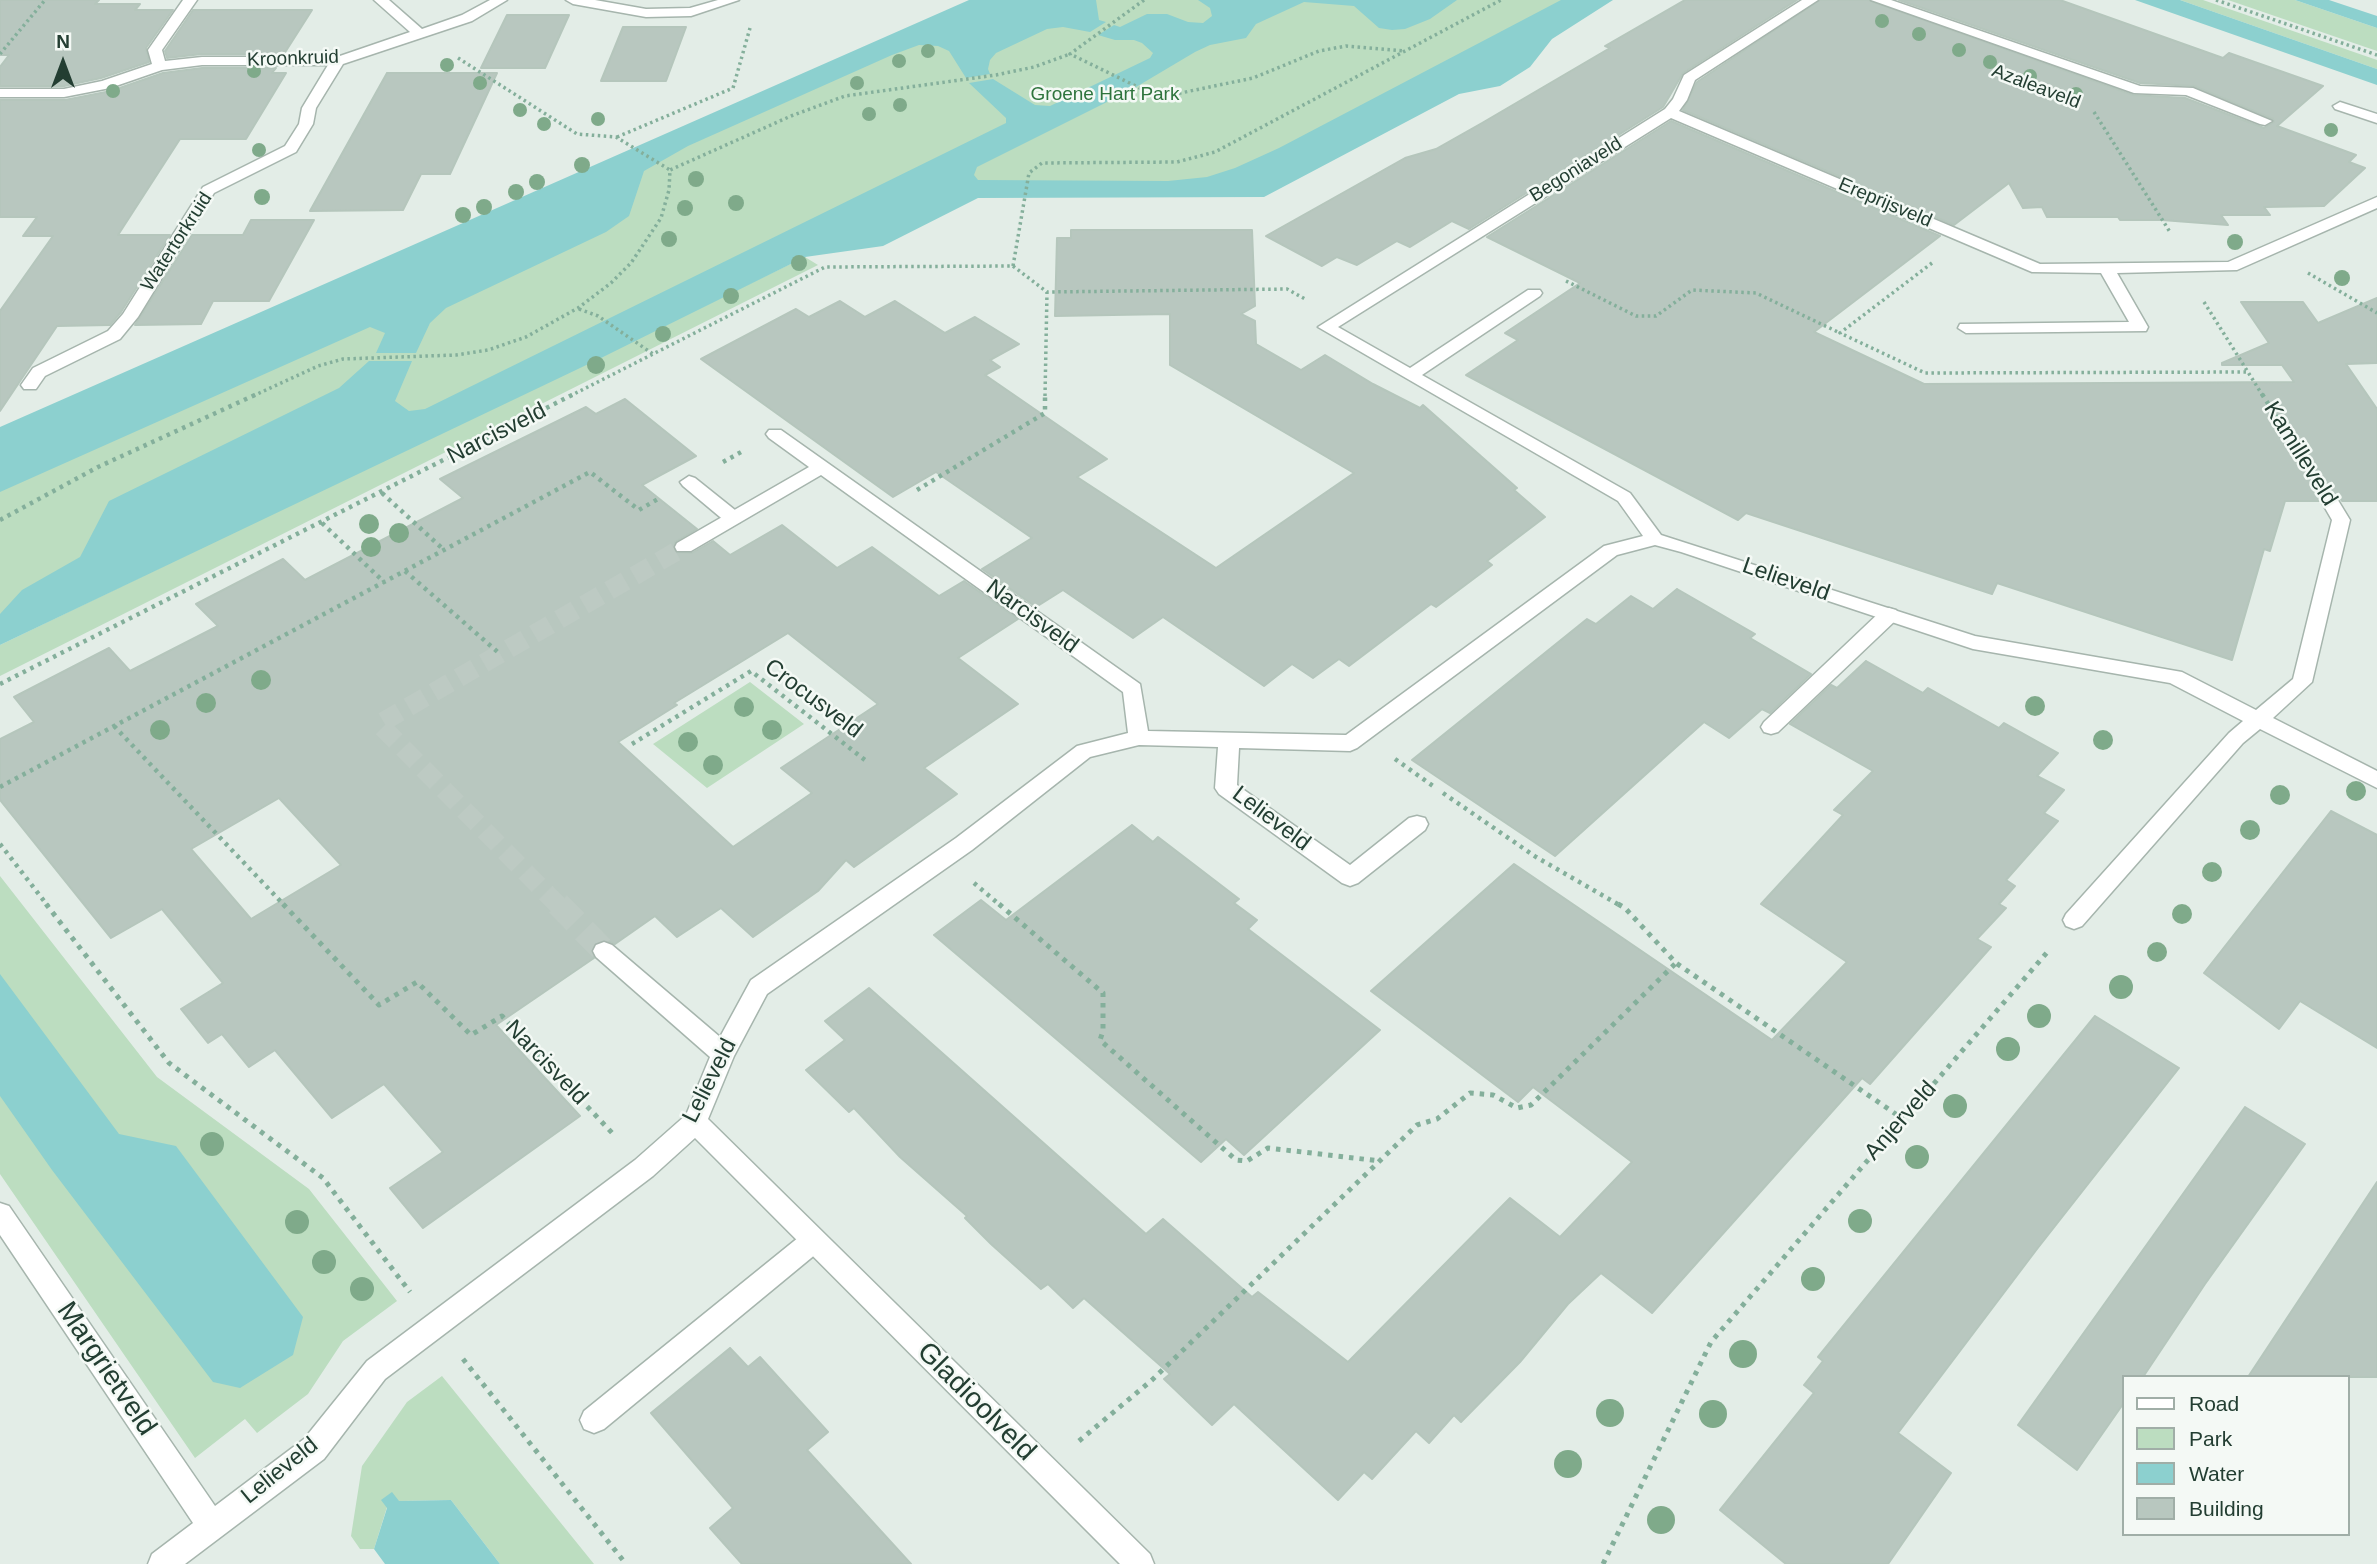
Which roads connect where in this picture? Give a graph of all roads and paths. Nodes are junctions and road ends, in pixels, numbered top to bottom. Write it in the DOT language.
graph roads {
  1 [pos="45,0"];
  2 [pos="190,0"];
  3 [pos="381,0"];
  4 [pos="500,0"];
  5 [pos="573,0"];
  6 [pos="732,0"];
  7 [pos="1144,0"];
  8 [pos="1502,0"];
  9 [pos="1811,0"];
  10 [pos="1878,0"];
  11 [pos="2216,0"];
  12 [pos="751,25"];
  13 [pos="420,34"];
  14 [pos="1406,51"];
  15 [pos="0,54"];
  16 [pos="1070,54"];
  17 [pos="2377,55"];
  18 [pos="338,61"];
  19 [pos="160,66"];
  20 [pos="0,93"];
  21 [pos="2340,106"];
  22 [pos="2092,109"];
  23 [pos="1670,112"];
  24 [pos="2377,119"];
  25 [pos="2265,121"];
  26 [pos="616,137"];
  27 [pos="670,170"];
  28 [pos="2377,202"];
  29 [pos="2269,250"];
  30 [pos="1013,266"];
  31 [pos="2188,267"];
  32 [pos="2106,268"];
  33 [pos="1561,278"];
  34 [pos="1047,292"];
  35 [pos="1534,293"];
  36 [pos="578,308"];
  37 [pos="2377,313"];
  38 [pos="1326,327"];
  39 [pos="1966,328"];
  40 [pos="1840,333"];
  41 [pos="653,354"];
  42 [pos="1412,374"];
  43 [pos="30,385"];
  44 [pos="775,433"];
  45 [pos="822,467"];
  46 [pos="689,482"];
  47 [pos="382,493"];
  48 [pos="2330,501"];
  49 [pos="883,510"];
  50 [pos="733,518"];
  51 [pos="0,520"];
  52 [pos="321,523"];
  53 [pos="1655,540"];
  54 [pos="684,547"];
  55 [pos="444,550"];
  56 [pos="405,571"];
  57 [pos="384,582"];
  58 [pos="1889,615"];
  59 [pos="500,654"];
  60 [pos="0,684"];
  61 [pos="2259,720"];
  62 [pos="114,726"];
  63 [pos="1771,727"];
  64 [pos="1362,734"];
  65 [pos="1139,738"];
  66 [pos="1229,742"];
  67 [pos="632,744"];
  68 [pos="865,760"];
  69 [pos="2377,780"];
  70 [pos="0,787"];
  71 [pos="1417,824"];
  72 [pos="0,844"];
  73 [pos="964,844"];
  74 [pos="2074,920"];
  75 [pos="604,951"];
  76 [pos="1676,963"];
  77 [pos="723,1054"];
  78 [pos="1903,1119"];
  79 [pos="695,1122"];
  80 [pos="1381,1161"];
  81 [pos="644,1168"];
  82 [pos="0,1213"];
  83 [pos="813,1241"];
  84 [pos="436,1325"];
  85 [pos="594,1420"];
  86 [pos="1045,1470"];
  87 [pos="211,1525"];
  88 [pos="162,1564"];
  89 [pos="626,1564"];
  90 [pos="1140,1564"];
  91 [pos="1603,1564"];
  1 -- 15 [label="path"];
  2 -- 19 [label="street"];
  3 -- 13 [label="street"];
  4 -- 13 [label="street, Kroonkruid"];
  5 -- 6 [label="street"];
  7 -- 16 [label="path"];
  8 -- 14 [label="path"];
  9 -- 23 [label="street, Begoniaveld"];
  10 -- 25 [label="street, Azaleaveld"];
  11 -- 17 [label="path"];
  12 -- 26 [label="path"];
  13 -- 18 [label="street, Kroonkruid"];
  13 -- 26 [label="path"];
  14 -- 16 [label="path"];
  14 -- 30 [label="path"];
  16 -- 27 [label="path"];
  18 -- 19 [label="street, Kroonkruid"];
  18 -- 43 [label="street, Watertorkruid"];
  19 -- 20 [label="street, Kroonkruid"];
  21 -- 24 [label="street"];
  22 -- 31 [label="path, Azaleaveld"];
  23 -- 32 [label="street, Ereprijsveld"];
  23 -- 38 [label="street, Begoniaveld"];
  26 -- 27 [label="path"];
  27 -- 36 [label="path"];
  28 -- 29 [label="street, Ereprijsveld"];
  29 -- 31 [label="street, Ereprijsveld"];
  29 -- 37 [label="path"];
  30 -- 34 [label="path"];
  30 -- 41 [label="path, Narcisveld"];
  31 -- 32 [label="street, Ereprijsveld"];
  31 -- 48 [label="path, Kamilleveld"];
  32 -- 39 [label="street"];
  33 -- 40 [label="path"];
  34 -- 38 [label="path"];
  34 -- 49 [label="path"];
  35 -- 42 [label="street"];
  36 -- 41 [label="path"];
  36 -- 51 [label="path"];
  38 -- 42 [label="street"];
  41 -- 47 [label="path, Narcisveld"];
  42 -- 53 [label="street"];
  44 -- 45 [label="street, Narcisveld"];
  44 -- 46 [label="path"];
  45 -- 49 [label="street, Narcisveld"];
  45 -- 50 [label="street"];
  46 -- 50 [label="street"];
  46 -- 55 [label="path"];
  47 -- 52 [label="path, Narcisveld"];
  47 -- 55 [label="path"];
  48 -- 61 [label="street, Kamilleveld"];
  49 -- 65 [label="street, Narcisveld"];
  50 -- 54 [label="street"];
  52 -- 57 [label="path"];
  52 -- 60 [label="path, Narcisveld"];
  53 -- 58 [label="street, Lelieveld"];
  53 -- 64 [label="street, Lelieveld"];
  55 -- 56 [label="path"];
  56 -- 57 [label="path"];
  56 -- 59 [label="path"];
  57 -- 62 [label="path"];
  58 -- 61 [label="street, Lelieveld"];
  58 -- 63 [label="street"];
  61 -- 69 [label="street, Lelieveld"];
  61 -- 74 [label="street"];
  62 -- 70 [label="path"];
  62 -- 81 [label="path, Narcisveld"];
  64 -- 66 [label="street, Lelieveld"];
  64 -- 76 [label="path"];
  65 -- 66 [label="street, Lelieveld"];
  65 -- 73 [label="street, Lelieveld"];
  66 -- 71 [label="street, Lelieveld"];
  67 -- 68 [label="path, Crocusveld"];
  72 -- 84 [label="path"];
  73 -- 77 [label="street, Lelieveld"];
  73 -- 80 [label="path"];
  74 -- 78 [label="path, Anjerveld"];
  75 -- 77 [label="street"];
  76 -- 78 [label="path"];
  76 -- 80 [label="path"];
  77 -- 79 [label="street, Lelieveld"];
  78 -- 91 [label="path, Anjerveld"];
  79 -- 81 [label="street, Lelieveld"];
  79 -- 83 [label="street, Gladioolveld"];
  80 -- 86 [label="path"];
  81 -- 84 [label="street, Lelieveld"];
  82 -- 87 [label="street, Margrietveld"];
  83 -- 85 [label="street"];
  83 -- 86 [label="street, Gladioolveld"];
  84 -- 87 [label="street, Lelieveld"];
  84 -- 89 [label="path"];
  86 -- 90 [label="street, Gladioolveld"];
  87 -- 88 [label="street, Lelieveld"];
}
